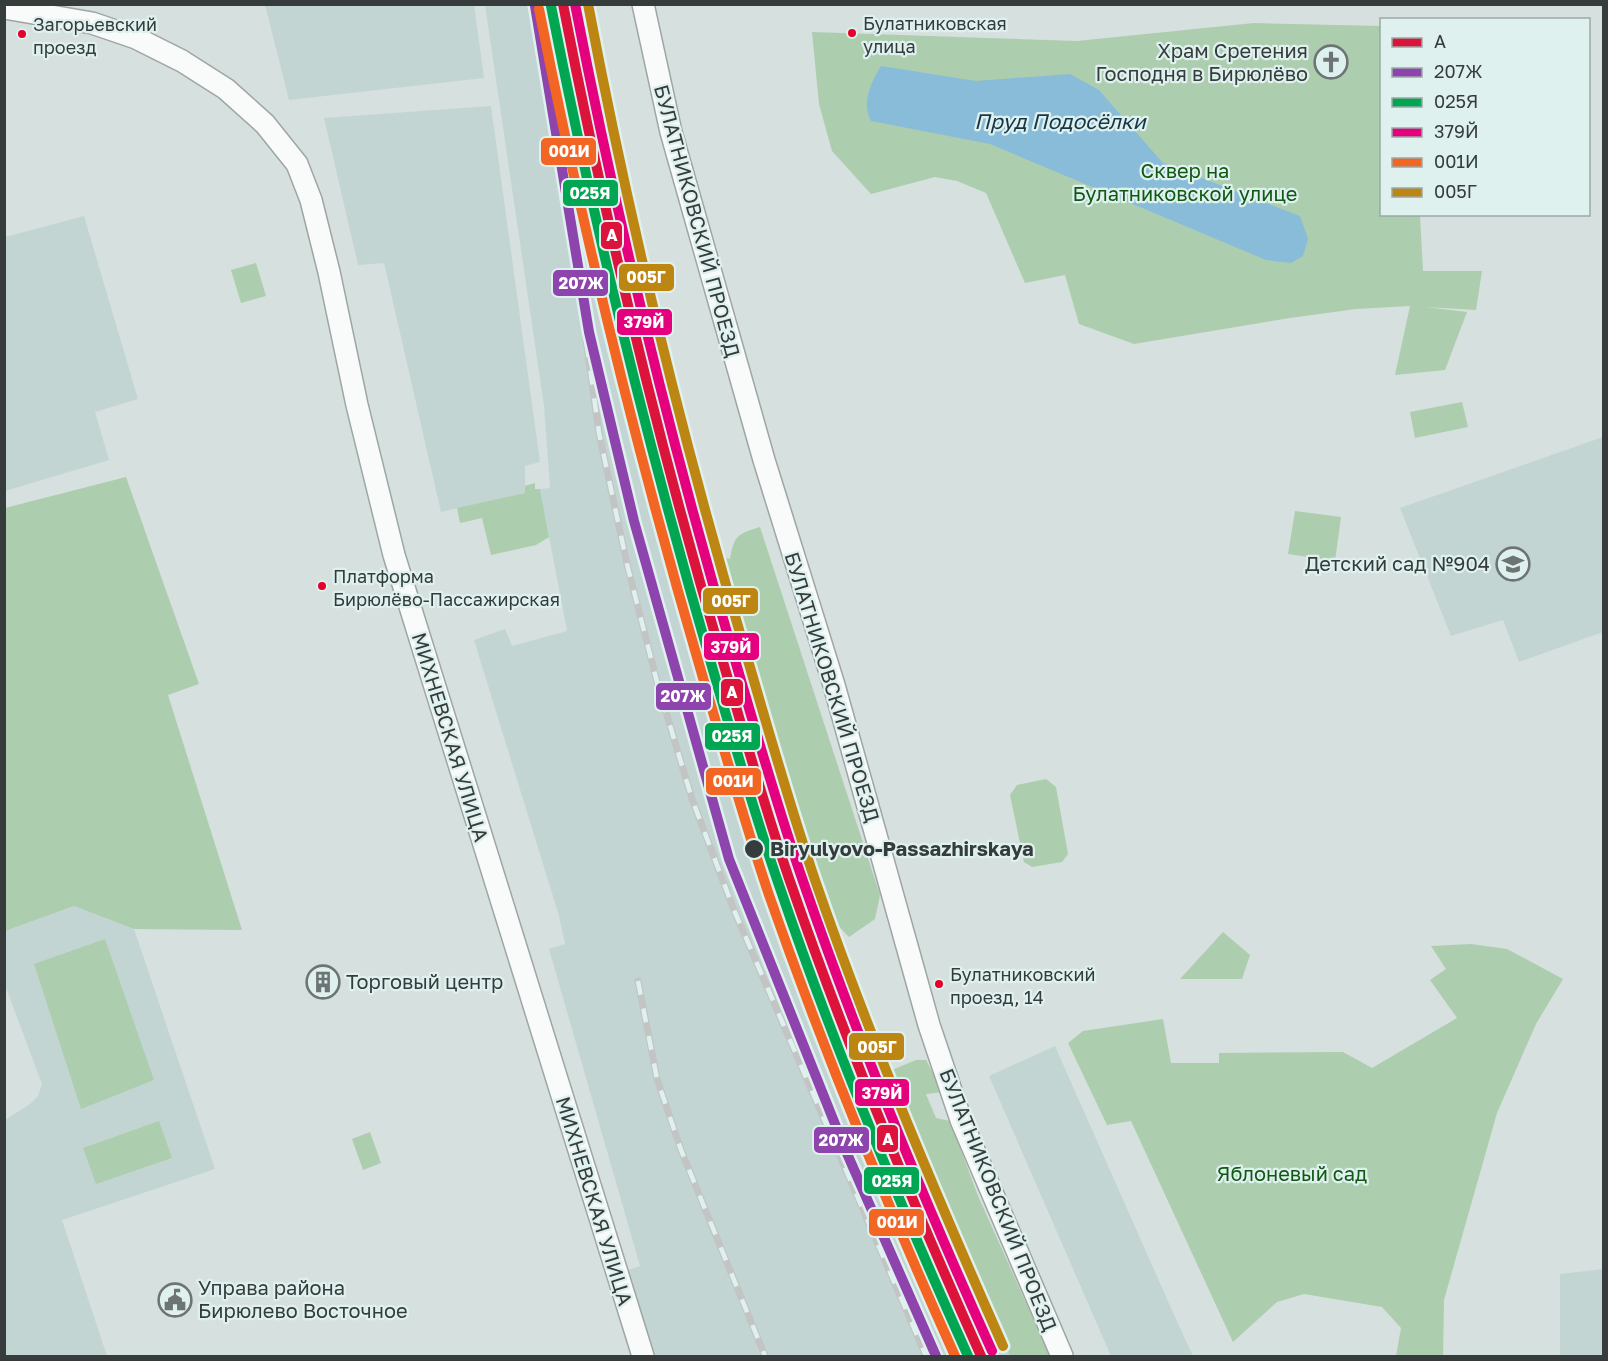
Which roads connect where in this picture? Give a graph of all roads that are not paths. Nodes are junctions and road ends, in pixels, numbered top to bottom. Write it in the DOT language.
graph roads {
  1 [pos="643,4"];
  2 [pos="4,8"];
  3 [pos="643,1356"];
  4 [pos="1062,1356"];
  1 -- 4 [label="street, БУЛАТНИКОВСКИЙ ПРОЕЗД"];
  2 -- 3 [label="street, МИХНЕВСКАЯ УЛИЦА"];
}
